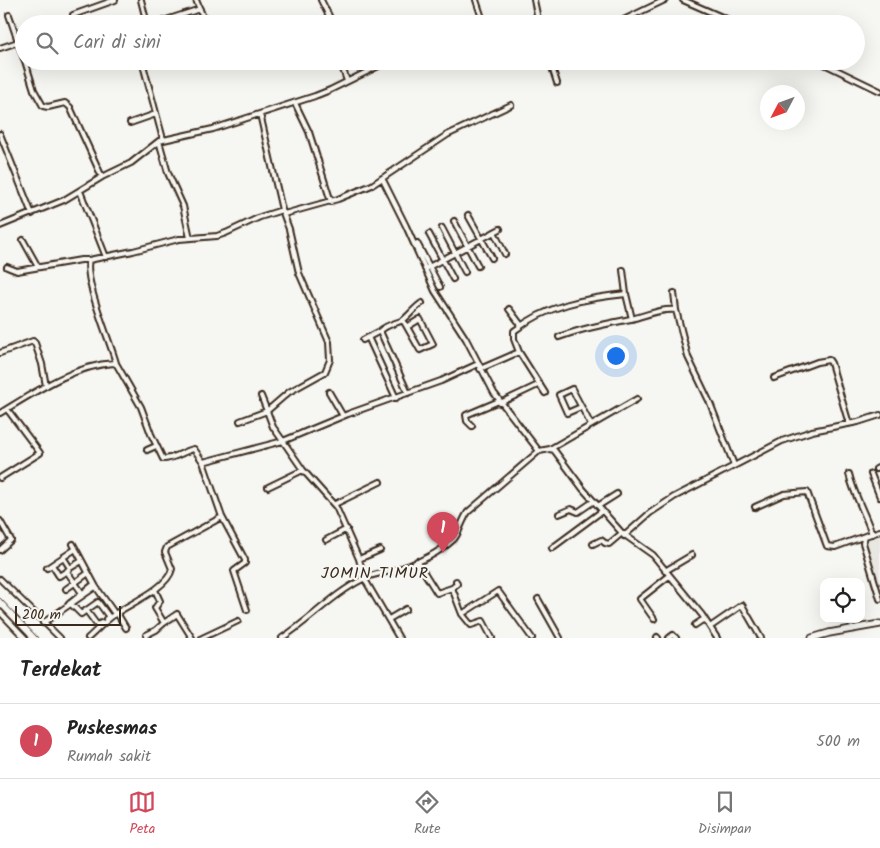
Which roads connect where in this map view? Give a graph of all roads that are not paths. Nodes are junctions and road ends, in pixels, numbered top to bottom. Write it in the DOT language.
graph roads {
  1 [pos="115,0"];
  2 [pos="141,0"];
  3 [pos="196,0"];
  4 [pos="322,0"];
  5 [pos="476,0"];
  6 [pos="534,0"];
  7 [pos="648,0"];
  8 [pos="665,0"];
  9 [pos="684,0"];
  10 [pos="651,6"];
  11 [pos="200,9"];
  12 [pos="9,15"];
  13 [pos="73,15"];
  14 [pos="145,15"];
  15 [pos="182,15"];
  16 [pos="202,15"];
  17 [pos="329,15"];
  18 [pos="481,15"];
  19 [pos="537,15"];
  20 [pos="633,15"];
  21 [pos="718,15"];
  22 [pos="15,33"];
  23 [pos="15,43"];
  24 [pos="0,48"];
  25 [pos="27,70"];
  26 [pos="144,70"];
  27 [pos="343,70"];
  28 [pos="371,70"];
  29 [pos="553,70"];
  30 [pos="837,70"];
  31 [pos="347,82"];
  32 [pos="557,83"];
  33 [pos="880,91"];
  34 [pos="295,103"];
  35 [pos="511,105"];
  36 [pos="156,114"];
  37 [pos="260,114"];
  38 [pos="130,123"];
  39 [pos="0,134"];
  40 [pos="161,140"];
  41 [pos="102,177"];
  42 [pos="382,178"];
  43 [pos="80,190"];
  44 [pos="330,202"];
  45 [pos="283,212"];
  46 [pos="32,214"];
  47 [pos="468,215"];
  48 [pos="454,221"];
  49 [pos="0,226"];
  50 [pos="442,228"];
  51 [pos="500,229"];
  52 [pos="494,232"];
  53 [pos="429,234"];
  54 [pos="190,238"];
  55 [pos="481,239"];
  56 [pos="24,240"];
  57 [pos="417,243"];
  58 [pos="468,246"];
  59 [pos="456,252"];
  60 [pos="505,254"];
  61 [pos="106,256"];
  62 [pos="492,258"];
  63 [pos="443,259"];
  64 [pos="89,260"];
  65 [pos="430,266"];
  66 [pos="478,266"];
  67 [pos="6,267"];
  68 [pos="38,267"];
  69 [pos="425,269"];
  70 [pos="622,270"];
  71 [pos="466,272"];
  72 [pos="453,279"];
  73 [pos="440,287"];
  74 [pos="674,293"];
  75 [pos="626,294"];
  76 [pos="422,303"];
  77 [pos="509,308"];
  78 [pos="676,310"];
  79 [pos="632,319"];
  80 [pos="403,320"];
  81 [pos="521,325"];
  82 [pos="407,327"];
  83 [pos="380,331"];
  84 [pos="368,337"];
  85 [pos="558,337"];
  86 [pos="363,340"];
  87 [pos="0,352"];
  88 [pos="520,352"];
  89 [pos="116,363"];
  90 [pos="478,364"];
  91 [pos="480,369"];
  92 [pos="774,378"];
  93 [pos="540,384"];
  94 [pos="46,386"];
  95 [pos="330,392"];
  96 [pos="408,393"];
  97 [pos="545,393"];
  98 [pos="261,396"];
  99 [pos="396,398"];
  100 [pos="637,399"];
  101 [pos="500,402"];
  102 [pos="581,407"];
  103 [pos="7,409"];
  104 [pos="267,412"];
  105 [pos="0,413"];
  106 [pos="880,414"];
  107 [pos="343,416"];
  108 [pos="240,421"];
  109 [pos="850,424"];
  110 [pos="591,425"];
  111 [pos="472,426"];
  112 [pos="283,441"];
  113 [pos="156,446"];
  114 [pos="550,449"];
  115 [pos="147,450"];
  116 [pos="539,451"];
  117 [pos="203,462"];
  118 [pos="734,465"];
  119 [pos="304,470"];
  120 [pos="849,474"];
  121 [pos="871,474"];
  122 [pos="0,478"];
  123 [pos="380,482"];
  124 [pos="268,487"];
  125 [pos="618,494"];
  126 [pos="880,498"];
  127 [pos="594,501"];
  128 [pos="335,504"];
  129 [pos="598,506"];
  130 [pos="755,507"];
  131 [pos="602,511"];
  132 [pos="560,514"];
  133 [pos="222,517"];
  134 [pos="0,521"];
  135 [pos="347,530"];
  136 [pos="880,531"];
  137 [pos="623,534"];
  138 [pos="872,534"];
  139 [pos="865,536"];
  140 [pos="326,540"];
  141 [pos="73,544"];
  142 [pos="593,544"];
  143 [pos="552,548"];
  144 [pos="0,550"];
  145 [pos="74,550"];
  146 [pos="380,550"];
  147 [pos="692,555"];
  148 [pos="63,557"];
  149 [pos="359,559"];
  150 [pos="417,561"];
  151 [pos="80,562"];
  152 [pos="52,565"];
  153 [pos="47,568"];
  154 [pos="69,570"];
  155 [pos="665,571"];
  156 [pos="87,574"];
  157 [pos="669,576"];
  158 [pos="364,578"];
  159 [pos="0,579"];
  160 [pos="456,581"];
  161 [pos="75,583"];
  162 [pos="452,588"];
  163 [pos="66,589"];
  164 [pos="155,590"];
  165 [pos="538,599"];
  166 [pos="880,599"];
  167 [pos="70,604"];
  168 [pos="406,609"];
  169 [pos="86,610"];
  170 [pos="247,610"];
  171 [pos="0,613"];
  172 [pos="116,613"];
  173 [pos="462,614"];
  174 [pos="388,618"];
  175 [pos="654,619"];
  176 [pos="704,619"];
  177 [pos="238,621"];
  178 [pos="43,623"];
  179 [pos="164,624"];
  180 [pos="880,624"];
  181 [pos="695,625"];
  182 [pos="710,627"];
  183 [pos="126,628"];
  184 [pos="25,638"];
  185 [pos="60,638"];
  186 [pos="88,638"];
  187 [pos="147,638"];
  188 [pos="192,638"];
  189 [pos="202,638"];
  190 [pos="282,638"];
  191 [pos="398,638"];
  192 [pos="492,638"];
  193 [pos="532,638"];
  194 [pos="560,638"];
  195 [pos="669,638"];
  196 [pos="676,638"];
  197 [pos="717,638"];
  198 [pos="761,638"];
  199 [pos="812,638"];
  1 -- 13 [label="street"];
  2 -- 14 [label="street"];
  3 -- 11 [label="street"];
  4 -- 17 [label="street"];
  5 -- 18 [label="street"];
  6 -- 19 [label="street"];
  7 -- 10 [label="street"];
  8 -- 10 [label="street"];
  9 -- 21 [label="street"];
  10 -- 20 [label="street"];
  11 -- 15 [label="street"];
  11 -- 16 [label="street"];
  12 -- 22 [label="street"];
  23 -- 24 [label="street"];
  25 -- 41 [label="street"];
  26 -- 36 [label="street"];
  27 -- 31 [label="street"];
  28 -- 31 [label="street"];
  29 -- 32 [label="street"];
  30 -- 33 [label="street"];
  31 -- 34 [label="street"];
  34 -- 37 [label="street"];
  34 -- 44 [label="street"];
  35 -- 42 [label="street"];
  36 -- 38 [label="street"];
  36 -- 40 [label="street"];
  37 -- 40 [label="street"];
  37 -- 45 [label="street"];
  39 -- 46 [label="street"];
  40 -- 41 [label="street"];
  40 -- 54 [label="street"];
  41 -- 43 [label="street"];
  42 -- 44 [label="street"];
  42 -- 69 [label="street"];
  43 -- 46 [label="street"];
  43 -- 61 [label="street"];
  44 -- 45 [label="street"];
  45 -- 54 [label="street"];
  45 -- 104 [label="street"];
  46 -- 49 [label="street"];
  47 -- 55 [label="street"];
  48 -- 58 [label="street"];
  50 -- 59 [label="street"];
  51 -- 52 [label="street"];
  52 -- 55 [label="street"];
  52 -- 60 [label="street"];
  53 -- 63 [label="street"];
  54 -- 61 [label="street"];
  55 -- 58 [label="street"];
  55 -- 62 [label="street"];
  56 -- 68 [label="street"];
  57 -- 65 [label="street"];
  58 -- 59 [label="street"];
  58 -- 66 [label="street"];
  59 -- 63 [label="street"];
  59 -- 71 [label="street"];
  61 -- 64 [label="street"];
  63 -- 65 [label="street"];
  63 -- 72 [label="street"];
  64 -- 68 [label="street"];
  64 -- 89 [label="street"];
  65 -- 69 [label="street"];
  65 -- 73 [label="street"];
  67 -- 68 [label="street"];
  69 -- 90 [label="street"];
  70 -- 75 [label="street"];
  74 -- 78 [label="street"];
  75 -- 79 [label="street"];
  75 -- 81 [label="street"];
  76 -- 80 [label="street"];
  77 -- 81 [label="street"];
  78 -- 79 [label="street"];
  78 -- 118 [label="street"];
  79 -- 85 [label="street"];
  80 -- 82 [label="street"];
  80 -- 83 [label="street"];
  81 -- 88 [label="street"];
  82 -- 82 [label="street"];
  83 -- 84 [label="street"];
  83 -- 96 [label="street"];
  84 -- 86 [label="street"];
  84 -- 99 [label="street"];
  87 -- 94 [label="street"];
  88 -- 91 [label="street"];
  88 -- 93 [label="street"];
  89 -- 94 [label="street"];
  89 -- 113 [label="street"];
  90 -- 91 [label="street"];
  90 -- 96 [label="street"];
  91 -- 101 [label="street"];
  92 -- 109 [label="street"];
  93 -- 97 [label="street"];
  93 -- 101 [label="street"];
  94 -- 103 [label="street"];
  95 -- 107 [label="street"];
  96 -- 99 [label="street"];
  98 -- 104 [label="street"];
  99 -- 107 [label="street"];
  100 -- 110 [label="street"];
  101 -- 111 [label="street"];
  101 -- 116 [label="street"];
  102 -- 102 [label="street"];
  102 -- 110 [label="street"];
  103 -- 105 [label="street"];
  103 -- 122 [label="street"];
  104 -- 108 [label="street"];
  104 -- 112 [label="street"];
  106 -- 109 [label="street"];
  107 -- 112 [label="street"];
  109 -- 118 [label="street"];
  110 -- 114 [label="street"];
  112 -- 117 [label="street"];
  112 -- 119 [label="street"];
  113 -- 115 [label="street"];
  113 -- 117 [label="street"];
  114 -- 116 [label="street"];
  114 -- 127 [label="street"];
  116 -- 150 [label="street"];
  117 -- 133 [label="street"];
  118 -- 137 [label="street"];
  119 -- 124 [label="street"];
  119 -- 128 [label="street"];
  120 -- 138 [label="street"];
  121 -- 126 [label="street"];
  123 -- 128 [label="street"];
  125 -- 129 [label="street"];
  127 -- 129 [label="street"];
  127 -- 132 [label="street"];
  128 -- 135 [label="street"];
  129 -- 131 [label="street"];
  130 -- 139 [label="street"];
  131 -- 137 [label="street"];
  131 -- 143 [label="street"];
  133 -- 164 [label="street"];
  133 -- 170 [label="street"];
  134 -- 144 [label="street"];
  135 -- 140 [label="street"];
  135 -- 149 [label="street"];
  136 -- 138 [label="street"];
  137 -- 142 [label="street"];
  137 -- 155 [label="street"];
  138 -- 139 [label="street"];
  139 -- 166 [label="street"];
  141 -- 172 [label="street"];
  145 -- 148 [label="street"];
  146 -- 149 [label="street"];
  147 -- 155 [label="street"];
  148 -- 152 [label="street"];
  148 -- 154 [label="street"];
  149 -- 158 [label="street"];
  150 -- 158 [label="street"];
  150 -- 162 [label="street"];
  151 -- 154 [label="street"];
  152 -- 153 [label="street"];
  152 -- 154 [label="street"];
  154 -- 161 [label="street"];
  155 -- 157 [label="street"];
  156 -- 161 [label="street"];
  157 -- 175 [label="street"];
  157 -- 176 [label="street"];
  158 -- 174 [label="street"];
  158 -- 190 [label="street"];
  159 -- 178 [label="street"];
  160 -- 162 [label="street"];
  161 -- 163 [label="street"];
  161 -- 167 [label="street"];
  162 -- 173 [label="street"];
  164 -- 172 [label="street"];
  164 -- 179 [label="street"];
  165 -- 194 [label="street"];
  167 -- 169 [label="street"];
  167 -- 178 [label="street"];
  168 -- 174 [label="street"];
  169 -- 169 [label="street"];
  171 -- 184 [label="street"];
  172 -- 183 [label="street"];
  172 -- 186 [label="street"];
  173 -- 192 [label="street"];
  173 -- 193 [label="street"];
  174 -- 191 [label="street"];
  176 -- 181 [label="street"];
  176 -- 182 [label="street"];
  177 -- 189 [label="street"];
  178 -- 185 [label="street"];
  179 -- 187 [label="street"];
  179 -- 188 [label="street"];
  180 -- 199 [label="highway"];
  182 -- 197 [label="street"];
  182 -- 198 [label="street"];
  195 -- 196 [label="street"];
}
